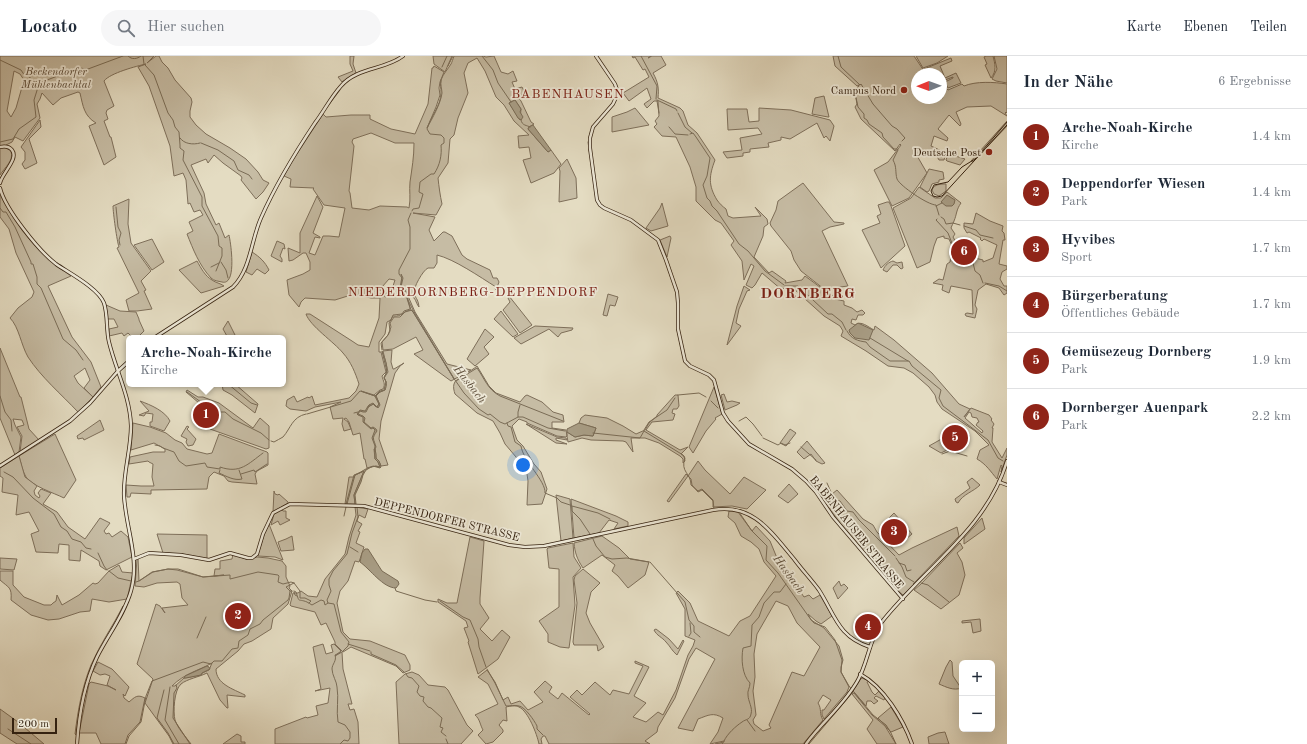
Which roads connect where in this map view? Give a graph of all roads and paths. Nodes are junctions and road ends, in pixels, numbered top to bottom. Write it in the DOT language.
graph roads {
  1 [pos="403,56"];
  2 [pos="596,56"];
  3 [pos="0,147"];
  4 [pos="0,183"];
  5 [pos="0,188"];
  6 [pos="159,335"];
  7 [pos="126,364"];
  8 [pos="118,371"];
  9 [pos="1007,460"];
  10 [pos="0,466"];
  11 [pos="999,482"];
  12 [pos="1007,485"];
  13 [pos="134,559"];
  14 [pos="903,599"];
  15 [pos="870,647"];
  16 [pos="860,674"];
  17 [pos="77,744"];
  18 [pos="806,744"];
  19 [pos="912,744"];
  1 -- 6 [label="street"];
  2 -- 14 [label="street, BABENHAUSER STRASSE"];
  3 -- 4 [label="street"];
  5 -- 8 [label="street"];
  7 -- 8 [label="street"];
  8 -- 10 [label="street"];
  8 -- 13 [label="street"];
  9 -- 11 [label="street"];
  11 -- 12 [label="street"];
  11 -- 14 [label="street"];
  13 -- 15 [label="street, DEPPENDORFER STRASSE"];
  13 -- 17 [label="street"];
  14 -- 15 [label="street"];
  15 -- 16 [label="street"];
  16 -- 18 [label="street"];
  16 -- 19 [label="street"];
}
